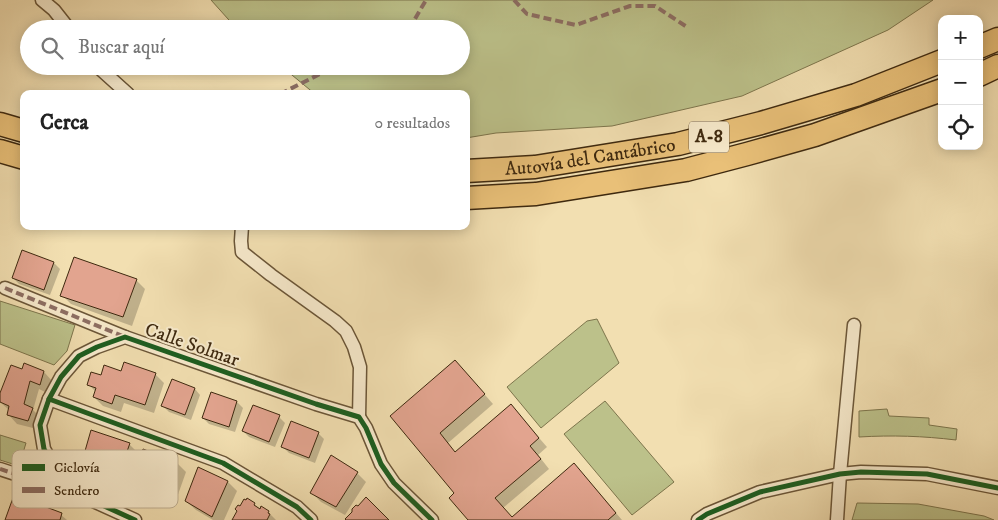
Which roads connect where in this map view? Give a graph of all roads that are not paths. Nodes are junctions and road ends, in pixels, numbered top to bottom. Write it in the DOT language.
graph roads {
  1 [pos="42,0"];
  2 [pos="62,20"];
  3 [pos="998,38"];
  4 [pos="983,45"];
  5 [pos="938,63"];
  6 [pos="998,66"];
  7 [pos="983,73"];
  8 [pos="108,75"];
  9 [pos="124,90"];
  10 [pos="938,91"];
  11 [pos="0,124"];
  12 [pos="20,129"];
  13 [pos="0,151"];
  14 [pos="20,157"];
  15 [pos="470,171"];
  16 [pos="470,198"];
  17 [pos="242,230"];
  18 [pos="5,288"];
  19 [pos="854,325"];
  20 [pos="125,337"];
  21 [pos="49,398"];
  22 [pos="359,417"];
  23 [pos="45,450"];
  24 [pos="0,469"];
  25 [pos="12,473"];
  26 [pos="840,474"];
  27 [pos="998,488"];
  28 [pos="108,508"];
  29 [pos="135,520"];
  30 [pos="311,520"];
  31 [pos="432,520"];
  32 [pos="698,520"];
  33 [pos="837,520"];
  1 -- 2 [label="street"];
  3 -- 4 [label="highway"];
  5 -- 15 [label="highway, Autovía del Cantábrico / A-8"];
  6 -- 7 [label="highway"];
  8 -- 9 [label="street"];
  10 -- 16 [label="highway, Autovía del Cantábrico / A-8"];
  11 -- 12 [label="highway"];
  13 -- 14 [label="highway"];
  17 -- 22 [label="street"];
  18 -- 20 [label="street"];
  19 -- 26 [label="street"];
  20 -- 21 [label="street, Calle Solmar"];
  20 -- 22 [label="street, Calle Solmar"];
  21 -- 23 [label="street, Calle Solmar"];
  21 -- 30 [label="street"];
  22 -- 31 [label="street"];
  24 -- 25 [label="street"];
  26 -- 27 [label="street"];
  26 -- 32 [label="street"];
  26 -- 33 [label="street"];
  28 -- 29 [label="street, Calle Solmar"];
}
